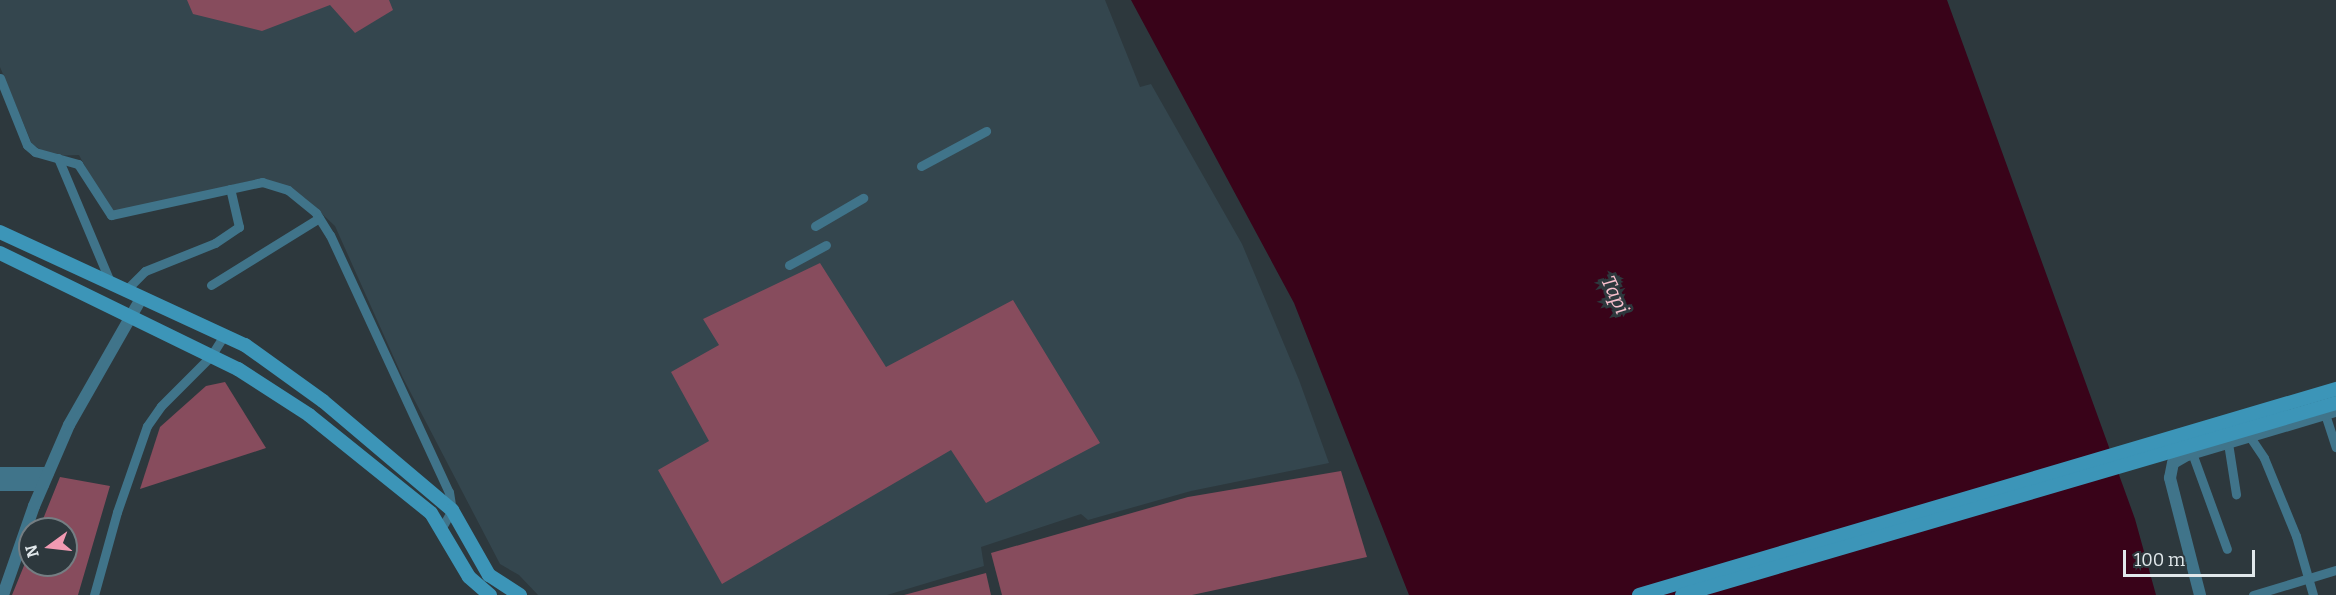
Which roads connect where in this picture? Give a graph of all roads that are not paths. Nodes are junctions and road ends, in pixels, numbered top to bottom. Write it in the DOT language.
graph roads {
  1 [pos="0,78"];
  2 [pos="986,131"];
  3 [pos="58,158"];
  4 [pos="921,166"];
  5 [pos="230,189"];
  6 [pos="863,198"];
  7 [pos="320,218"];
  8 [pos="815,226"];
  9 [pos="0,232"];
  10 [pos="826,245"];
  11 [pos="0,253"];
  12 [pos="789,265"];
  13 [pos="111,284"];
  14 [pos="211,285"];
  15 [pos="126,290"];
  16 [pos="142,297"];
  17 [pos="131,317"];
  18 [pos="224,335"];
  19 [pos="211,356"];
  20 [pos="2336,389"];
  21 [pos="2336,403"];
  22 [pos="2330,412"];
  23 [pos="2265,417"];
  24 [pos="2250,436"];
  25 [pos="2228,443"];
  26 [pos="2336,447"];
  27 [pos="2192,453"];
  28 [pos="0,473"];
  29 [pos="48,473"];
  30 [pos="0,485"];
  31 [pos="43,485"];
  32 [pos="2236,494"];
  33 [pos="452,510"];
  34 [pos="441,529"];
  35 [pos="2227,549"];
  36 [pos="2336,570"];
  37 [pos="2308,577"];
  38 [pos="3,595"];
  39 [pos="94,595"];
  40 [pos="490,595"];
  41 [pos="520,595"];
  42 [pos="1639,595"];
  43 [pos="1682,595"];
  44 [pos="2200,595"];
  45 [pos="2253,595"];
  46 [pos="2313,595"];
  1 -- 3 [label="street"];
  2 -- 4 [label="street"];
  3 -- 5 [label="street"];
  3 -- 13 [label="street"];
  5 -- 7 [label="street"];
  5 -- 15 [label="street"];
  6 -- 8 [label="street"];
  7 -- 14 [label="street"];
  7 -- 33 [label="street"];
  9 -- 13 [label="main road"];
  10 -- 12 [label="street"];
  11 -- 17 [label="main road"];
  13 -- 15 [label="main road"];
  15 -- 16 [label="main road"];
  16 -- 17 [label="street"];
  16 -- 18 [label="main road"];
  17 -- 19 [label="main road"];
  17 -- 29 [label="street"];
  18 -- 19 [label="street"];
  18 -- 33 [label="main road"];
  19 -- 34 [label="main road"];
  19 -- 39 [label="street"];
  20 -- 23 [label="main road"];
  21 -- 23 [label="main road"];
  22 -- 24 [label="street"];
  22 -- 26 [label="street"];
  23 -- 42 [label="main road"];
  23 -- 43 [label="main road"];
  24 -- 25 [label="street"];
  24 -- 37 [label="street"];
  25 -- 27 [label="street"];
  25 -- 32 [label="street"];
  27 -- 35 [label="street"];
  27 -- 44 [label="street"];
  28 -- 29 [label="street"];
  29 -- 31 [label="street"];
  30 -- 31 [label="street"];
  31 -- 38 [label="street"];
  33 -- 34 [label="street"];
  33 -- 41 [label="main road"];
  34 -- 40 [label="main road"];
  36 -- 37 [label="street"];
  37 -- 45 [label="street"];
  37 -- 46 [label="street"];
}
